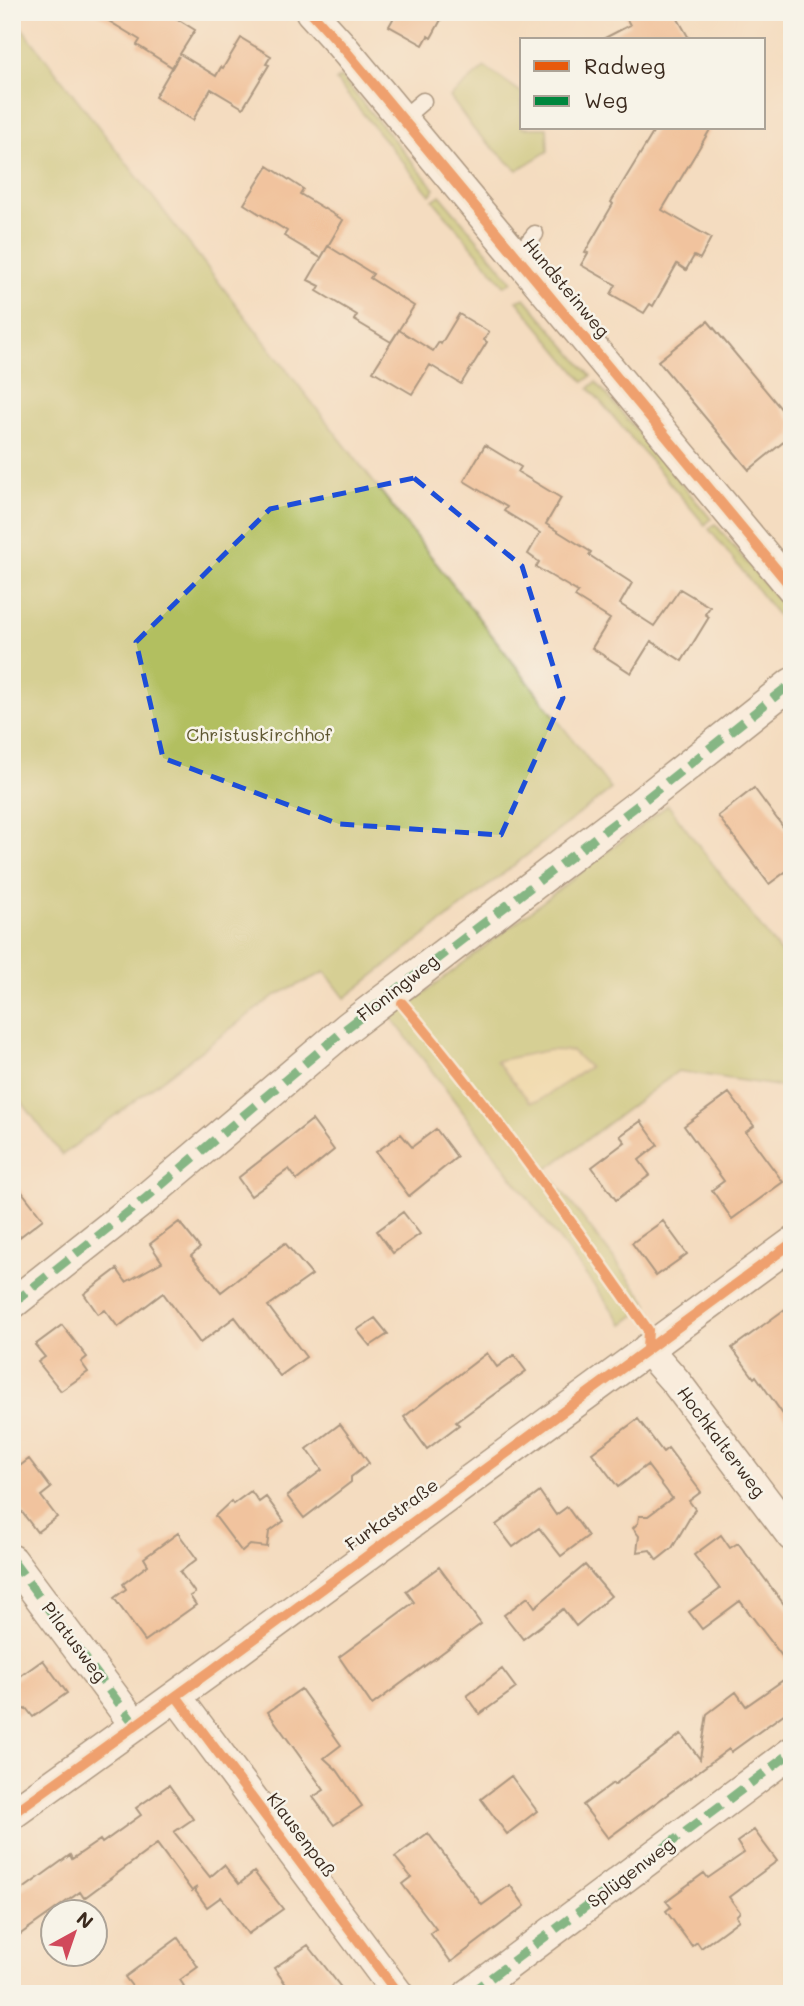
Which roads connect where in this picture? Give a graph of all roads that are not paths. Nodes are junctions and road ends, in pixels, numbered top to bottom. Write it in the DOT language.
graph roads {
  1 [pos="311,12"];
  2 [pos="792,588"];
  3 [pos="792,683"];
  4 [pos="792,1243"];
  5 [pos="12,1304"];
  6 [pos="647,1349"];
  7 [pos="792,1536"];
  8 [pos="12,1560"];
  9 [pos="176,1696"];
  10 [pos="135,1725"];
  11 [pos="792,1752"];
  12 [pos="12,1814"];
  13 [pos="398,1994"];
  14 [pos="469,1994"];
  1 -- 2 [label="street, Hundsteinweg"];
  3 -- 5 [label="street, Floningweg"];
  4 -- 6 [label="street, Furkastraße"];
  6 -- 7 [label="street, Hochkalterweg"];
  6 -- 9 [label="street, Furkastraße"];
  8 -- 10 [label="street, Pilatusweg"];
  9 -- 10 [label="street, Furkastraße"];
  9 -- 13 [label="street, Klausenpaß"];
  10 -- 12 [label="street, Furkastraße"];
  11 -- 14 [label="street, Splügenweg"];
}
